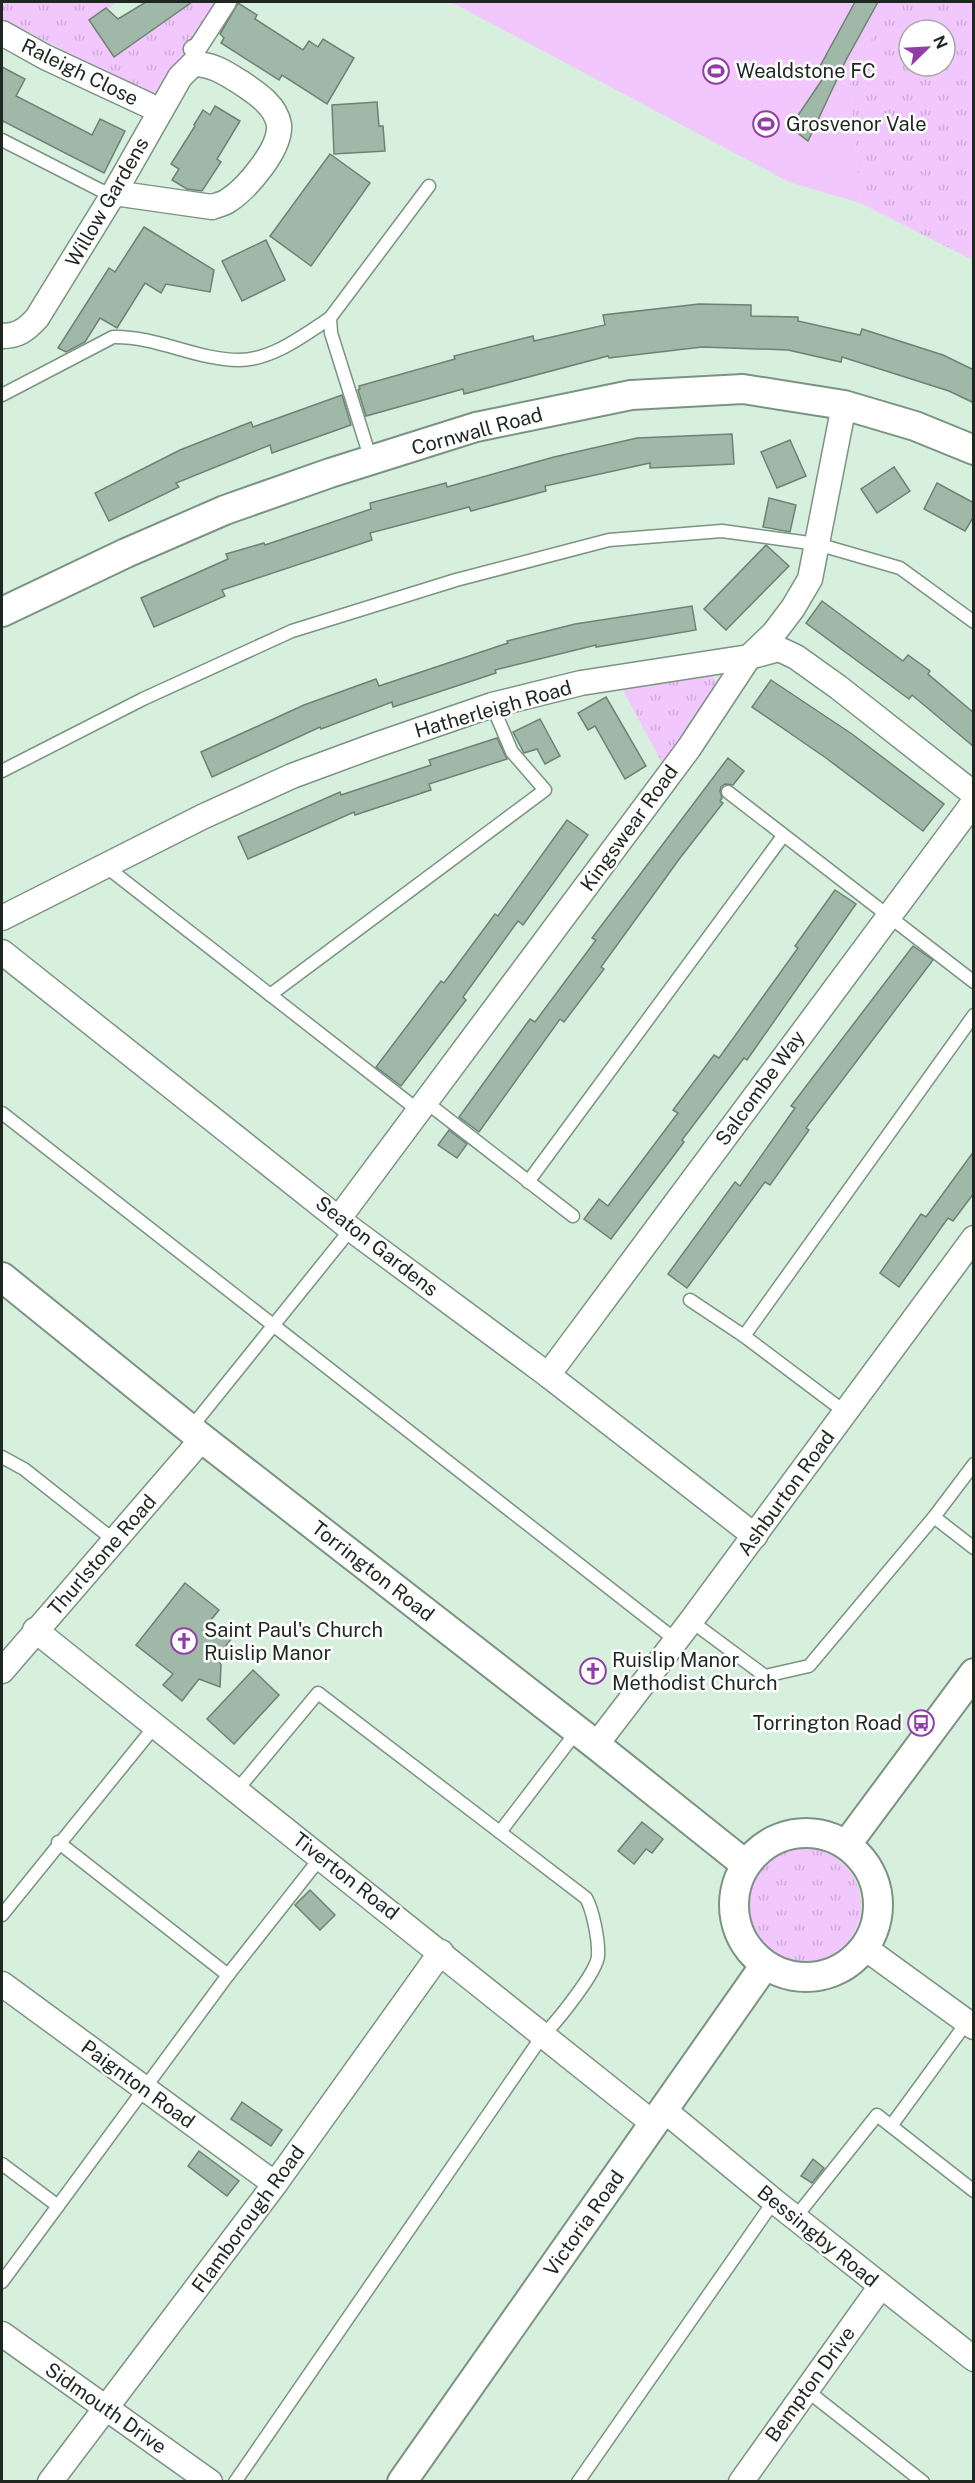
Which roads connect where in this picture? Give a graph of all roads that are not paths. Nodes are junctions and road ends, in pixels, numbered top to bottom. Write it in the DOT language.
graph roads {
  1 [pos="227,2"];
  2 [pos="2,33"];
  3 [pos="200,56"];
  4 [pos="159,112"];
  5 [pos="2,140"];
  6 [pos="429,186"];
  7 [pos="114,193"];
  8 [pos="330,318"];
  9 [pos="2,336"];
  10 [pos="2,395"];
  11 [pos="844,405"];
  12 [pos="974,450"];
  13 [pos="371,460"];
  14 [pos="818,544"];
  15 [pos="2,612"];
  16 [pos="974,622"];
  17 [pos="749,657"];
  18 [pos="492,705"];
  19 [pos="2,771"];
  20 [pos="728,792"];
  21 [pos="974,794"];
  22 [pos="974,802"];
  23 [pos="783,836"];
  24 [pos="104,865"];
  25 [pos="888,914"];
  26 [pos="2,918"];
  27 [pos="2,952"];
  28 [pos="974,982"];
  29 [pos="270,995"];
  30 [pos="974,1015"];
  31 [pos="423,1107"];
  32 [pos="2,1113"];
  33 [pos="528,1182"];
  34 [pos="573,1216"];
  35 [pos="345,1223"];
  36 [pos="974,1238"];
  37 [pos="2,1277"];
  38 [pos="690,1300"];
  39 [pos="273,1326"];
  40 [pos="744,1336"];
  41 [pos="548,1375"];
  42 [pos="845,1412"];
  43 [pos="196,1434"];
  44 [pos="2,1457"];
  45 [pos="974,1464"];
  46 [pos="934,1517"];
  47 [pos="755,1536"];
  48 [pos="115,1541"];
  49 [pos="974,1548"];
  50 [pos="691,1622"];
  51 [pos="35,1630"];
  52 [pos="677,1641"];
  53 [pos="2,1671"];
  54 [pos="974,1673"];
  55 [pos="155,1726"];
  56 [pos="587,1738"];
  57 [pos="237,1790"];
  58 [pos="500,1832"];
  59 [pos="58,1842"];
  60 [pos="847,1845"];
  61 [pos="321,1857"];
  62 [pos="745,1864"];
  63 [pos="2,1915"];
  64 [pos="865,1948"];
  65 [pos="441,1952"];
  66 [pos="765,1965"];
  67 [pos="228,1975"];
  68 [pos="2,1984"];
  69 [pos="970,2024"];
  70 [pos="543,2035"];
  71 [pos="144,2089"];
  72 [pos="659,2117"];
  73 [pos="891,2126"];
  74 [pos="2,2164"];
  75 [pos="275,2184"];
  76 [pos="974,2191"];
  77 [pos="774,2201"];
  78 [pos="58,2205"];
  79 [pos="795,2218"];
  80 [pos="2,2282"];
  81 [pos="881,2286"];
  82 [pos="2,2334"];
  83 [pos="974,2359"];
  84 [pos="805,2389"];
  85 [pos="106,2409"];
  86 [pos="910,2477"];
  87 [pos="50,2481"];
  88 [pos="210,2481"];
  89 [pos="235,2481"];
  90 [pos="402,2481"];
  91 [pos="578,2481"];
  92 [pos="741,2481"];
  93 [pos="923,2481"];
  1 -- 3 [label="street"];
  2 -- 4 [label="street, Raleigh Close"];
  3 -- 4 [label="street, Willow Gardens"];
  3 -- 7 [label="street"];
  4 -- 7 [label="street, Willow Gardens"];
  5 -- 7 [label="lane"];
  6 -- 8 [label="lane"];
  7 -- 9 [label="street, Willow Gardens"];
  8 -- 10 [label="lane"];
  8 -- 13 [label="lane"];
  11 -- 12 [label="street, Cornwall Road"];
  11 -- 13 [label="street, Cornwall Road"];
  11 -- 14 [label="street, Kingswear Road"];
  13 -- 15 [label="street, Cornwall Road"];
  14 -- 16 [label="lane"];
  14 -- 17 [label="street, Kingswear Road"];
  14 -- 19 [label="lane"];
  17 -- 18 [label="street, Hatherleigh Road"];
  17 -- 21 [label="street, Hatherleigh Road"];
  17 -- 31 [label="street, Kingswear Road"];
  18 -- 24 [label="street, Hatherleigh Road"];
  18 -- 29 [label="lane"];
  20 -- 23 [label="lane"];
  22 -- 25 [label="street, Salcombe Way"];
  23 -- 25 [label="lane"];
  23 -- 33 [label="lane"];
  24 -- 26 [label="street, Hatherleigh Road"];
  24 -- 29 [label="lane"];
  25 -- 28 [label="lane"];
  25 -- 41 [label="street, Salcombe Way"];
  27 -- 35 [label="street, Seaton Gardens"];
  29 -- 31 [label="lane"];
  30 -- 40 [label="lane"];
  31 -- 33 [label="lane"];
  31 -- 35 [label="street, Kingswear Road"];
  32 -- 39 [label="lane"];
  33 -- 34 [label="lane"];
  35 -- 39 [label="lane"];
  35 -- 41 [label="street, Seaton Gardens"];
  36 -- 42 [label="street, Ashburton Road"];
  37 -- 43 [label="street, Torrington Road"];
  38 -- 40 [label="lane"];
  39 -- 43 [label="lane"];
  39 -- 52 [label="lane"];
  40 -- 42 [label="lane"];
  41 -- 47 [label="street, Seaton Gardens"];
  42 -- 47 [label="street, Ashburton Road"];
  43 -- 48 [label="street, Thurlstone Road"];
  43 -- 56 [label="street, Torrington Road"];
  44 -- 48 [label="lane"];
  45 -- 46 [label="lane"];
  46 -- 49 [label="lane"];
  46 -- 50 [label="lane"];
  47 -- 50 [label="street, Ashburton Road"];
  48 -- 51 [label="street, Thurlstone Road"];
  50 -- 52 [label="street, Ashburton Road"];
  51 -- 53 [label="street, Thurlstone Road"];
  51 -- 55 [label="street, Tiverton Road"];
  52 -- 56 [label="street, Ashburton Road"];
  54 -- 60 [label="street"];
  55 -- 57 [label="street, Tiverton Road"];
  55 -- 59 [label="lane"];
  56 -- 58 [label="lane"];
  56 -- 62 [label="street, Torrington Road"];
  57 -- 58 [label="lane"];
  57 -- 61 [label="street, Tiverton Road"];
  58 -- 70 [label="lane"];
  59 -- 63 [label="lane"];
  59 -- 67 [label="lane"];
  60 -- 62 [label="street"];
  60 -- 64 [label="street"];
  61 -- 65 [label="street, Tiverton Road"];
  61 -- 67 [label="lane"];
  62 -- 66 [label="street"];
  64 -- 66 [label="street"];
  64 -- 69 [label="street"];
  65 -- 70 [label="street, Tiverton Road"];
  65 -- 75 [label="street, Flamborough Road"];
  66 -- 72 [label="street, Victoria Road"];
  67 -- 71 [label="lane"];
  68 -- 71 [label="street, Paignton Road"];
  69 -- 73 [label="lane"];
  70 -- 72 [label="street, Tiverton Road"];
  70 -- 89 [label="lane"];
  71 -- 75 [label="street, Paignton Road"];
  71 -- 78 [label="lane"];
  72 -- 77 [label="street, Bessingby Road"];
  72 -- 90 [label="street, Victoria Road"];
  73 -- 76 [label="lane"];
  73 -- 79 [label="lane"];
  74 -- 78 [label="lane"];
  75 -- 85 [label="street, Flamborough Road"];
  77 -- 79 [label="street, Bessingby Road"];
  77 -- 91 [label="lane"];
  78 -- 80 [label="lane"];
  79 -- 81 [label="street, Bessingby Road"];
  81 -- 83 [label="street, Bessingby Road"];
  81 -- 84 [label="street, Bempton Drive"];
  82 -- 85 [label="street, Sidmouth Drive"];
  84 -- 86 [label="lane"];
  84 -- 92 [label="street, Bempton Drive"];
  85 -- 87 [label="street, Flamborough Road"];
  85 -- 88 [label="street, Sidmouth Drive"];
  86 -- 93 [label="lane"];
}
